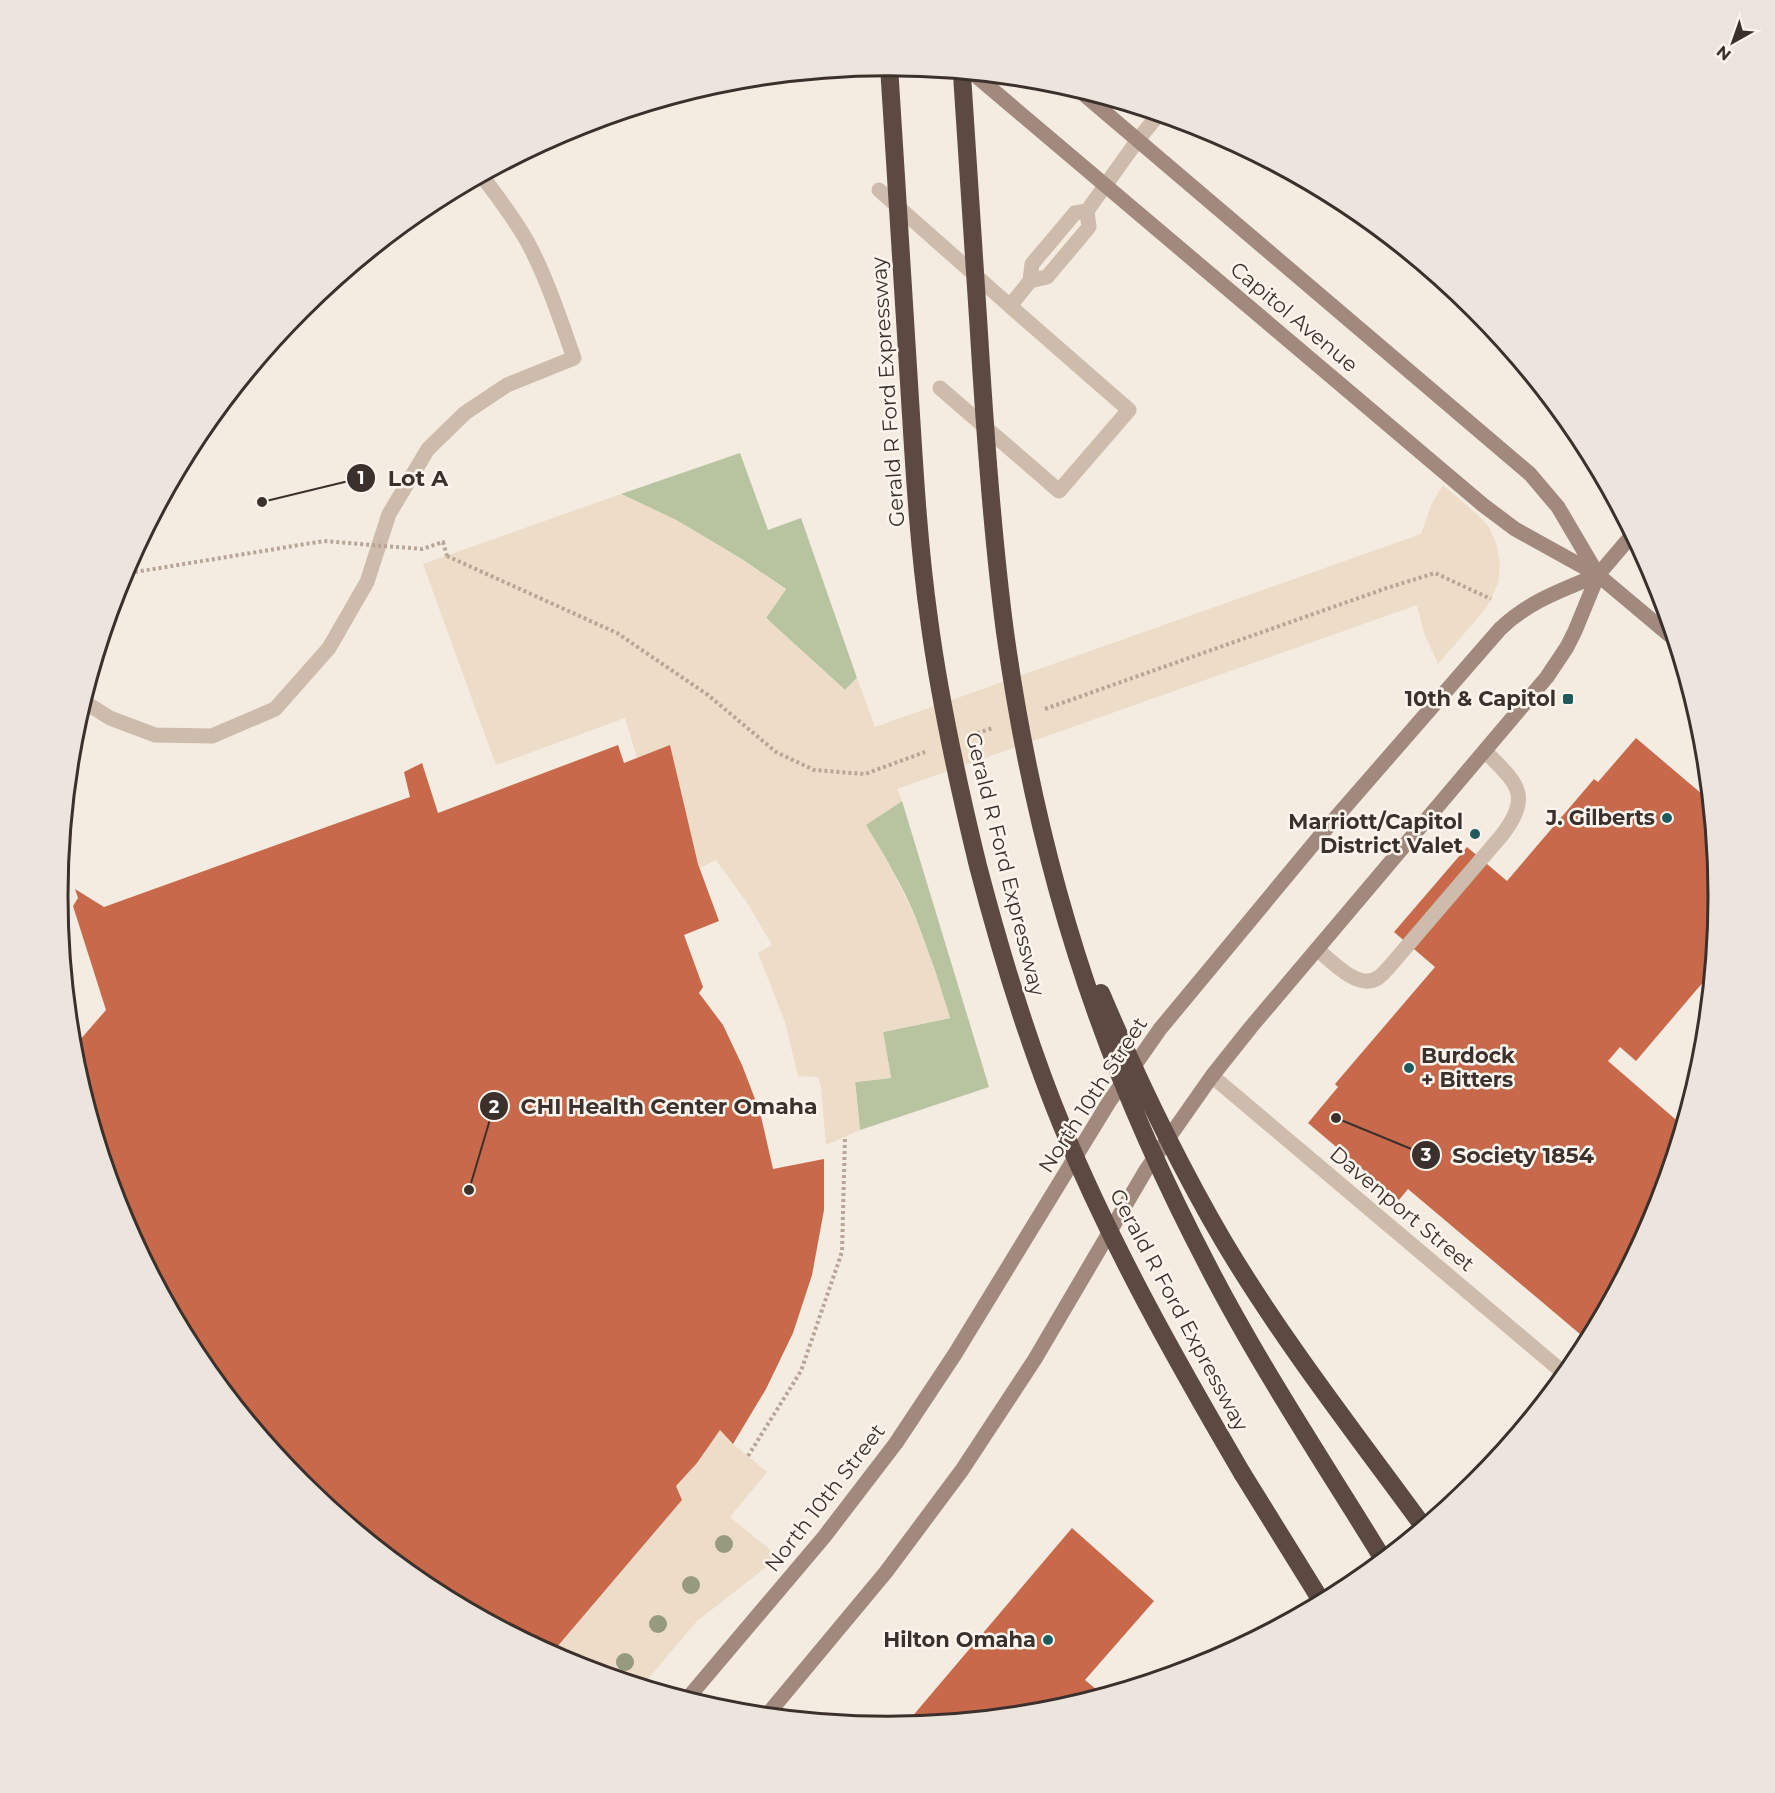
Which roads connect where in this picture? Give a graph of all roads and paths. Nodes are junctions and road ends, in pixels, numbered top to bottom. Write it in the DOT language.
graph roads {
  1 [pos="890,76"];
  2 [pos="962,80"];
  3 [pos="984,83"];
  4 [pos="1093,102"];
  5 [pos="1153,121"];
  6 [pos="1137,141"];
  7 [pos="486,182"];
  8 [pos="1106,185"];
  9 [pos="879,190"];
  10 [pos="1010,306"];
  11 [pos="940,388"];
  12 [pos="1627,542"];
  13 [pos="447,556"];
  14 [pos="135,572"];
  15 [pos="1598,575"];
  16 [pos="1663,629"];
  17 [pos="90,705"];
  18 [pos="1485,751"];
  19 [pos="1049,855"];
  20 [pos="1317,949"];
  21 [pos="1212,1076"];
  22 [pos="845,1136"];
  23 [pos="1558,1368"];
  24 [pos="748,1456"];
  25 [pos="1242,1473"];
  26 [pos="1419,1520"];
  27 [pos="1379,1553"];
  28 [pos="1317,1594"];
  29 [pos="1313,1597"];
  30 [pos="692,1693"];
  31 [pos="773,1708"];
  1 -- 25 [label="highway, Gerald R Ford Expressway, bridge"];
  2 -- 19 [label="highway, bridge"];
  3 -- 8 [label="main road, Capitol Avenue"];
  4 -- 6 [label="main road, Capitol Avenue"];
  5 -- 6 [label="lane"];
  6 -- 8 [label="lane"];
  6 -- 15 [label="main road, Capitol Avenue"];
  7 -- 17 [label="lane"];
  8 -- 10 [label="lane"];
  8 -- 15 [label="main road, Capitol Avenue"];
  9 -- 10 [label="lane"];
  10 -- 11 [label="lane"];
  12 -- 15 [label="main road, North 10th Street"];
  13 -- 14 [label="path, bridge"];
  15 -- 16 [label="main road, Capitol Avenue"];
  15 -- 18 [label="main road, North 10th Street"];
  15 -- 30 [label="main road, North 10th Street"];
  18 -- 20 [label="main road, North 10th Street"];
  18 -- 20 [label="lane"];
  19 -- 26 [label="highway, bridge"];
  19 -- 27 [label="highway, bridge"];
  20 -- 21 [label="main road, North 10th Street"];
  21 -- 23 [label="lane, Davenport Street"];
  21 -- 31 [label="main road, North 10th Street"];
  22 -- 24 [label="path"];
  25 -- 28 [label="highway, Gerald R Ford Expressway"];
  25 -- 29 [label="highway"];
}
